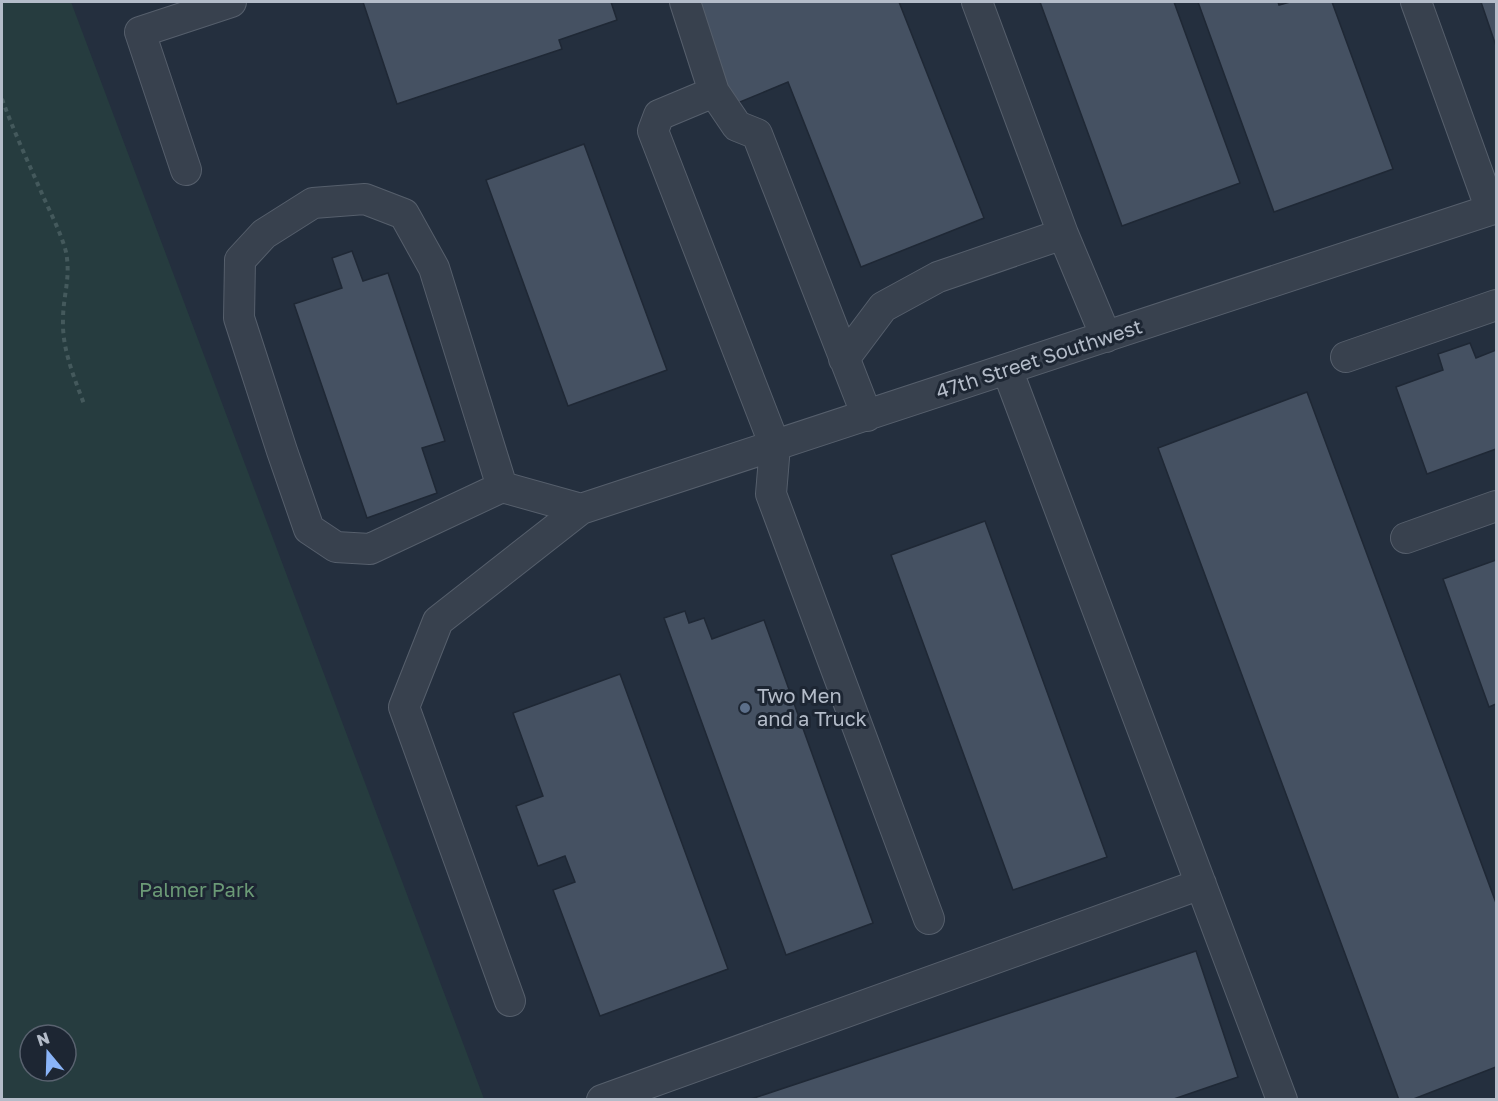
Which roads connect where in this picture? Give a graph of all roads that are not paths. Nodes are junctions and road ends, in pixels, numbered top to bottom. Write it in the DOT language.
graph roads {
  1 [pos="231,2"];
  2 [pos="685,2"];
  3 [pos="977,2"];
  4 [pos="1416,2"];
  5 [pos="714,92"];
  6 [pos="186,171"];
  7 [pos="1494,209"];
  8 [pos="1064,234"];
  9 [pos="1497,305"];
  10 [pos="1106,337"];
  11 [pos="1346,357"];
  12 [pos="844,359"];
  13 [pos="1007,369"];
  14 [pos="867,416"];
  15 [pos="775,446"];
  16 [pos="502,487"];
  17 [pos="1497,506"];
  18 [pos="581,509"];
  19 [pos="1406,538"];
  20 [pos="1201,884"];
  21 [pos="929,919"];
  22 [pos="510,1001"];
  23 [pos="602,1100"];
  24 [pos="1282,1100"];
  1 -- 6 [label="street"];
  2 -- 5 [label="street"];
  3 -- 8 [label="street"];
  4 -- 7 [label="street"];
  5 -- 12 [label="street"];
  5 -- 15 [label="street"];
  7 -- 10 [label="street, 47th Street Southwest"];
  8 -- 10 [label="street"];
  8 -- 12 [label="street"];
  9 -- 11 [label="street"];
  10 -- 13 [label="street, 47th Street Southwest"];
  12 -- 14 [label="street"];
  13 -- 14 [label="street, 47th Street Southwest"];
  13 -- 20 [label="street"];
  14 -- 15 [label="street, 47th Street Southwest"];
  15 -- 18 [label="street, 47th Street Southwest"];
  15 -- 21 [label="street"];
  16 -- 16 [label="street"];
  16 -- 18 [label="street"];
  17 -- 19 [label="street"];
  18 -- 22 [label="street"];
  20 -- 23 [label="street"];
  20 -- 24 [label="street"];
}
